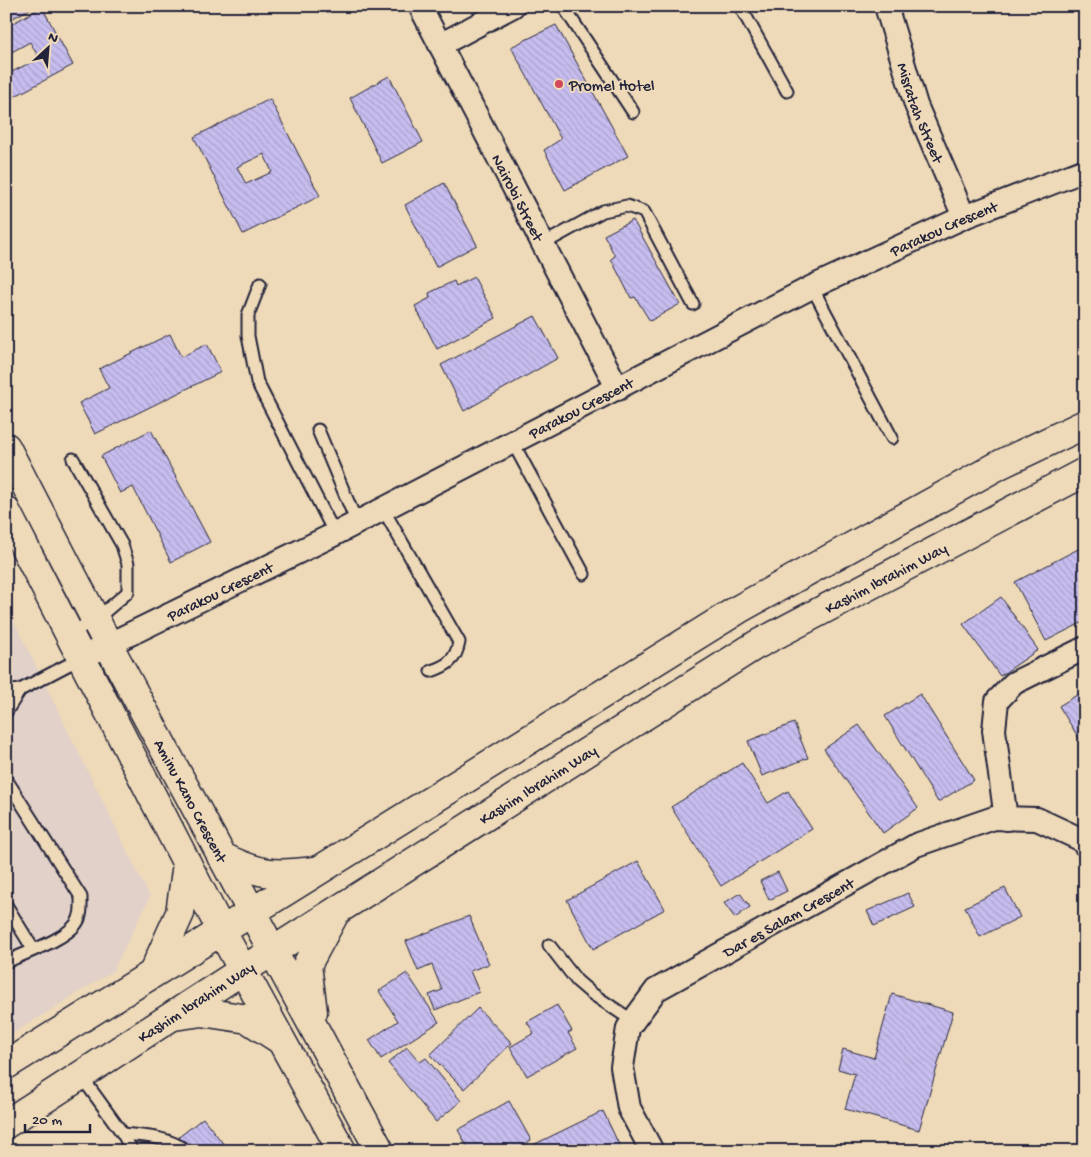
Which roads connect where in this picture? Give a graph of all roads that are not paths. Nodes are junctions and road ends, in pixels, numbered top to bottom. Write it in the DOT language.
graph roads {
  1 [pos="420,6"];
  2 [pos="513,6"];
  3 [pos="563,6"];
  4 [pos="740,6"];
  5 [pos="886,6"];
  6 [pos="440,45"];
  7 [pos="787,91"];
  8 [pos="633,112"];
  9 [pos="1085,170"];
  10 [pos="964,217"];
  11 [pos="543,244"];
  12 [pos="260,284"];
  13 [pos="812,287"];
  14 [pos="694,304"];
  15 [pos="618,389"];
  16 [pos="1085,424"];
  17 [pos="318,430"];
  18 [pos="892,438"];
  19 [pos="513,443"];
  20 [pos="6,448"];
  21 [pos="73,459"];
  22 [pos="1085,472"];
  23 [pos="383,509"];
  24 [pos="6,512"];
  25 [pos="357,523"];
  26 [pos="335,534"];
  27 [pos="584,574"];
  28 [pos="95,620"];
  29 [pos="68,634"];
  30 [pos="109,646"];
  31 [pos="1085,648"];
  32 [pos="81,658"];
  33 [pos="430,671"];
  34 [pos="20,690"];
  35 [pos="6,692"];
  36 [pos="6,712"];
  37 [pos="6,779"];
  38 [pos="1006,819"];
  39 [pos="1085,845"];
  40 [pos="222,856"];
  41 [pos="187,864"];
  42 [pos="322,870"];
  43 [pos="6,905"];
  44 [pos="337,911"];
  45 [pos="252,914"];
  46 [pos="222,932"];
  47 [pos="549,944"];
  48 [pos="33,949"];
  49 [pos="274,952"];
  50 [pos="6,962"];
  51 [pos="243,970"];
  52 [pos="153,973"];
  53 [pos="173,1016"];
  54 [pos="633,1021"];
  55 [pos="315,1029"];
  56 [pos="282,1041"];
  57 [pos="6,1065"];
  58 [pos="81,1076"];
  59 [pos="6,1124"];
  60 [pos="124,1134"];
  61 [pos="132,1151"];
  62 [pos="187,1151"];
  63 [pos="342,1151"];
  64 [pos="380,1151"];
  65 [pos="652,1151"];
  1 -- 6 [label="street, Nairobi Street"];
  2 -- 6 [label="street"];
  3 -- 8 [label="lane"];
  4 -- 7 [label="lane"];
  5 -- 10 [label="street, Misratah Street"];
  6 -- 11 [label="street, Nairobi Street"];
  9 -- 10 [label="street, Parakou Crescent"];
  10 -- 13 [label="street, Parakou Crescent"];
  11 -- 14 [label="lane"];
  11 -- 15 [label="street, Nairobi Street"];
  12 -- 26 [label="lane"];
  13 -- 15 [label="street, Parakou Crescent"];
  13 -- 18 [label="lane"];
  15 -- 19 [label="street, Parakou Crescent"];
  16 -- 42 [label="main road"];
  17 -- 25 [label="lane"];
  19 -- 23 [label="street, Parakou Crescent"];
  19 -- 27 [label="lane"];
  20 -- 28 [label="main road, Aminu Kano Crescent"];
  21 -- 28 [label="lane"];
  22 -- 44 [label="main road, Kashim Ibrahim Way"];
  23 -- 25 [label="street, Parakou Crescent"];
  23 -- 33 [label="lane"];
  24 -- 29 [label="main road"];
  25 -- 26 [label="street, Parakou Crescent"];
  26 -- 30 [label="street, Parakou Crescent"];
  28 -- 29 [label="lane"];
  28 -- 30 [label="main road, Aminu Kano Crescent"];
  29 -- 32 [label="main road"];
  30 -- 32 [label="street, Parakou Crescent"];
  30 -- 40 [label="main road, Aminu Kano Crescent"];
  31 -- 38 [label="street"];
  32 -- 34 [label="lane"];
  32 -- 41 [label="main road"];
  34 -- 35 [label="lane"];
  34 -- 36 [label="lane"];
  37 -- 48 [label="lane"];
  38 -- 39 [label="street, Dar es Salam Crescent"];
  38 -- 54 [label="street, Dar es Salam Crescent"];
  40 -- 42 [label="main road"];
  40 -- 45 [label="main road, Aminu Kano Crescent"];
  41 -- 46 [label="main road"];
  41 -- 52 [label="main road"];
  42 -- 45 [label="main road"];
  43 -- 48 [label="lane"];
  44 -- 49 [label="main road, Kashim Ibrahim Way"];
  44 -- 55 [label="main road"];
  45 -- 46 [label="main road"];
  45 -- 49 [label="main road, Aminu Kano Crescent"];
  46 -- 51 [label="main road"];
  46 -- 52 [label="main road"];
  47 -- 54 [label="lane"];
  48 -- 50 [label="lane"];
  49 -- 51 [label="main road, Kashim Ibrahim Way"];
  49 -- 55 [label="main road, Aminu Kano Crescent"];
  51 -- 53 [label="main road, Kashim Ibrahim Way"];
  51 -- 56 [label="main road"];
  52 -- 57 [label="main road"];
  53 -- 56 [label="main road"];
  53 -- 58 [label="main road, Kashim Ibrahim Way"];
  54 -- 65 [label="street, Dar es Salam Crescent"];
  55 -- 64 [label="main road, Aminu Kano Crescent"];
  56 -- 63 [label="main road"];
  58 -- 59 [label="main road, Kashim Ibrahim Way"];
  58 -- 60 [label="lane"];
  60 -- 61 [label="lane"];
  60 -- 62 [label="lane"];
}
